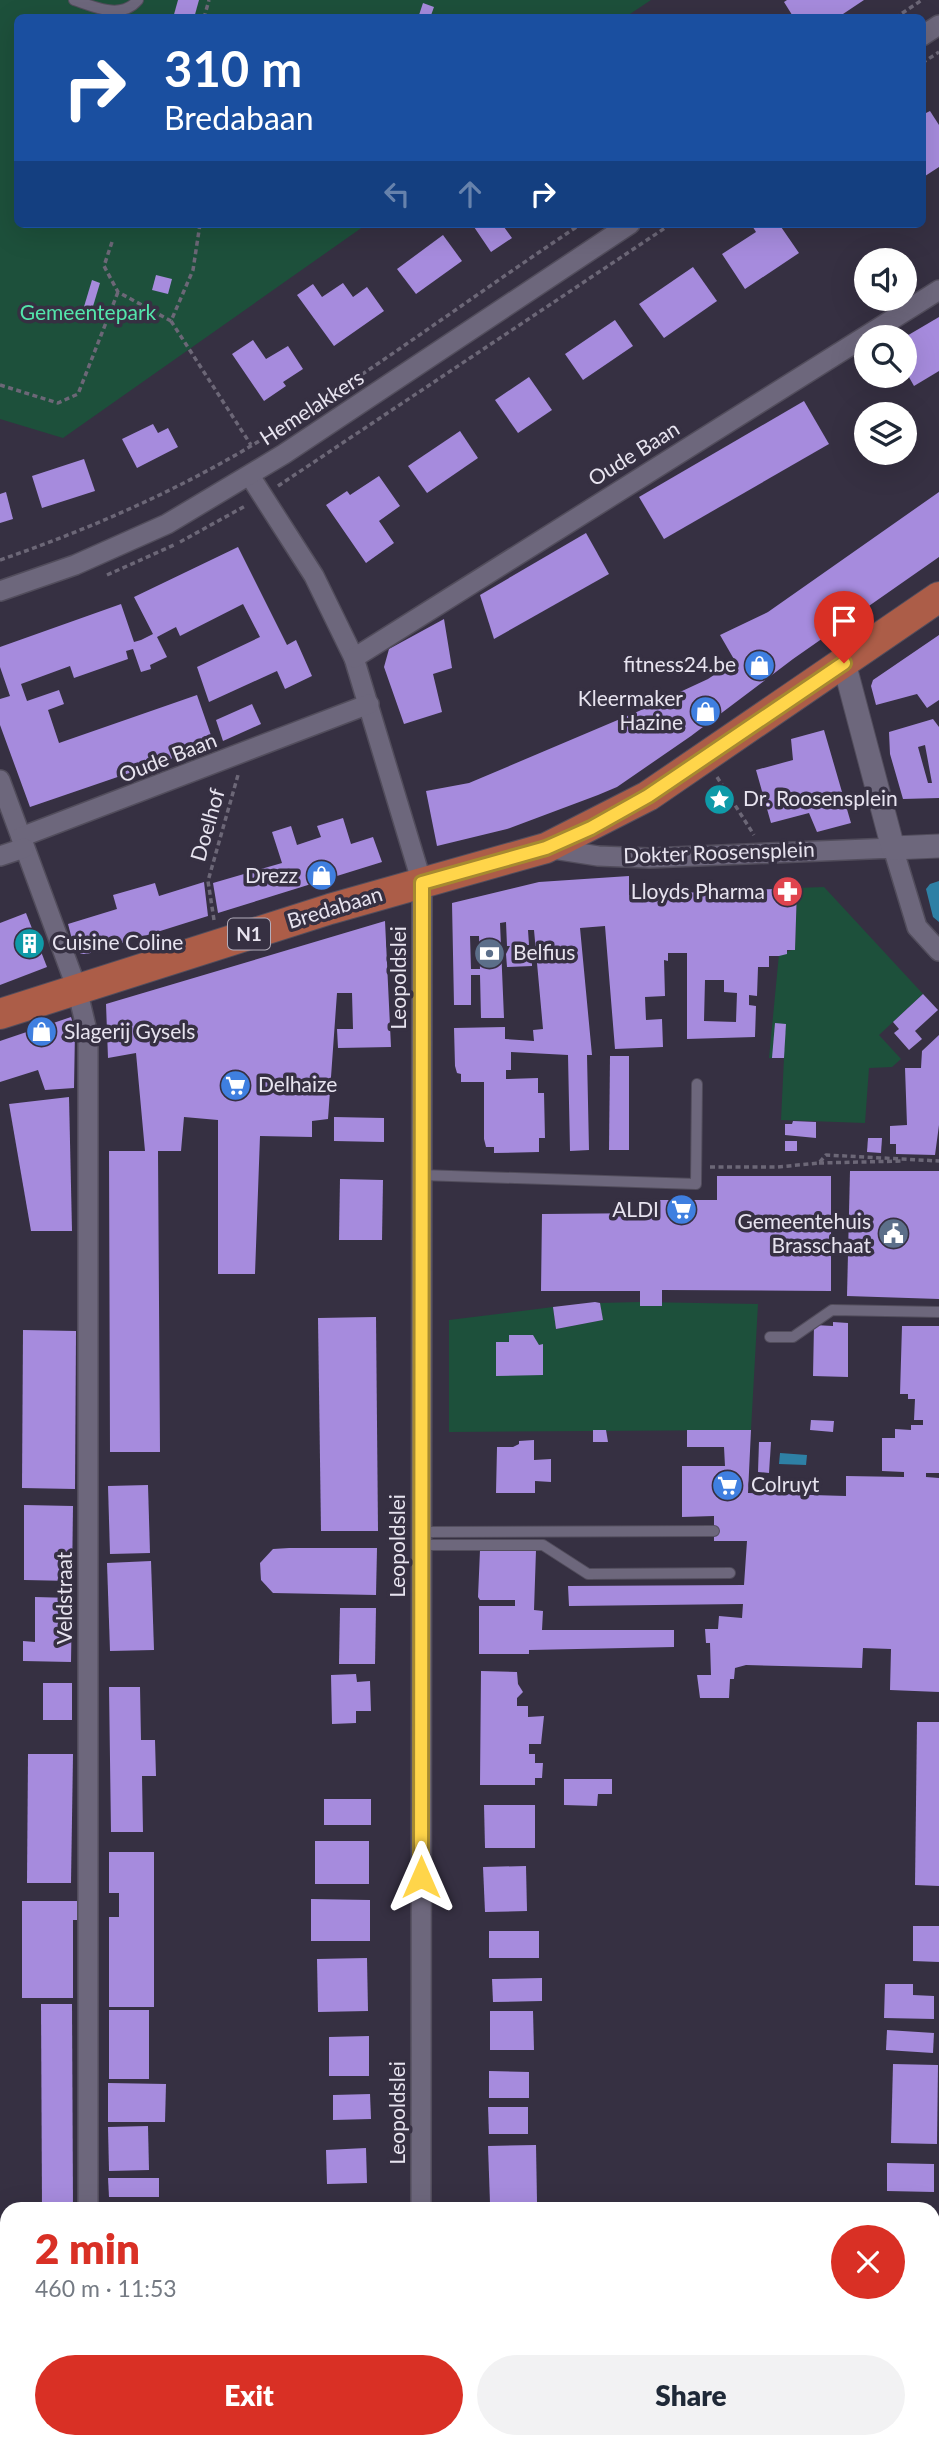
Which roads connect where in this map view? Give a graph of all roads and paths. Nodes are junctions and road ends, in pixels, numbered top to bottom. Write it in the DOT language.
graph roads {
  1 [pos="74,0"];
  2 [pos="138,0"];
  3 [pos="922,0"];
  4 [pos="901,14"];
  5 [pos="199,228"];
  6 [pos="575,228"];
  7 [pos="623,228"];
  8 [pos="112,242"];
  9 [pos="939,290"];
  10 [pos="118,292"];
  11 [pos="171,321"];
  12 [pos="0,385"];
  13 [pos="251,445"];
  14 [pos="250,476"];
  15 [pos="0,560"];
  16 [pos="0,591"];
  17 [pos="939,597"];
  18 [pos="354,658"];
  19 [pos="844,663"];
  20 [pos="369,704"];
  21 [pos="238,755"];
  22 [pos="705,757"];
  23 [pos="0,780"];
  24 [pos="22,842"];
  25 [pos="939,846"];
  26 [pos="546,848"];
  27 [pos="893,848"];
  28 [pos="764,852"];
  29 [pos="0,856"];
  30 [pos="422,883"];
  31 [pos="223,942"];
  32 [pos="939,951"];
  33 [pos="77,989"];
  34 [pos="0,1014"];
  35 [pos="697,1084"];
  36 [pos="906,1160"];
  37 [pos="939,1161"];
  38 [pos="819,1163"];
  39 [pos="697,1167"];
  40 [pos="421,1175"];
  41 [pos="939,1312"];
  42 [pos="770,1337"];
  43 [pos="714,1531"];
  44 [pos="420,1538"];
  45 [pos="730,1573"];
  46 [pos="88,2202"];
  47 [pos="421,2202"];
  1 -- 2 [label="lane"];
  3 -- 4 [label="path"];
  5 -- 11 [label="path"];
  6 -- 13 [label="path"];
  7 -- 14 [label="street, Hemelakkers"];
  8 -- 10 [label="path"];
  9 -- 18 [label="street, Oude Baan"];
  10 -- 11 [label="path"];
  10 -- 12 [label="path"];
  11 -- 13 [label="path"];
  13 -- 15 [label="path"];
  14 -- 16 [label="street, Hemelakkers"];
  14 -- 18 [label="street"];
  17 -- 19 [label="main road, Bredabaan / N1"];
  18 -- 20 [label="street"];
  19 -- 22 [label="main road, Bredabaan / N1"];
  19 -- 27 [label="street"];
  20 -- 21 [label="street, Oude Baan"];
  20 -- 30 [label="street"];
  21 -- 24 [label="street, Oude Baan"];
  21 -- 31 [label="path, Doelhof"];
  22 -- 26 [label="main road, Bredabaan / N1"];
  22 -- 28 [label="path"];
  23 -- 24 [label="street, Veldstraat"];
  24 -- 29 [label="street, Oude Baan"];
  24 -- 33 [label="street, Veldstraat"];
  25 -- 27 [label="street"];
  26 -- 28 [label="street, Dokter Roosensplein"];
  26 -- 30 [label="main road, Bredabaan / N1"];
  27 -- 28 [label="street, Dokter Roosensplein"];
  27 -- 32 [label="street"];
  30 -- 31 [label="main road, Bredabaan / N1"];
  30 -- 40 [label="street, Leopoldslei"];
  31 -- 33 [label="main road, Bredabaan / N1"];
  33 -- 34 [label="main road, Bredabaan / N1"];
  33 -- 46 [label="street, Veldstraat"];
  35 -- 39 [label="lane"];
  36 -- 37 [label="path"];
  36 -- 38 [label="path"];
  36 -- 38 [label="path"];
  38 -- 39 [label="path"];
  39 -- 40 [label="lane"];
  40 -- 44 [label="street, Leopoldslei"];
  41 -- 42 [label="lane"];
  43 -- 44 [label="lane"];
  44 -- 45 [label="lane"];
  44 -- 47 [label="street, Leopoldslei"];
}
